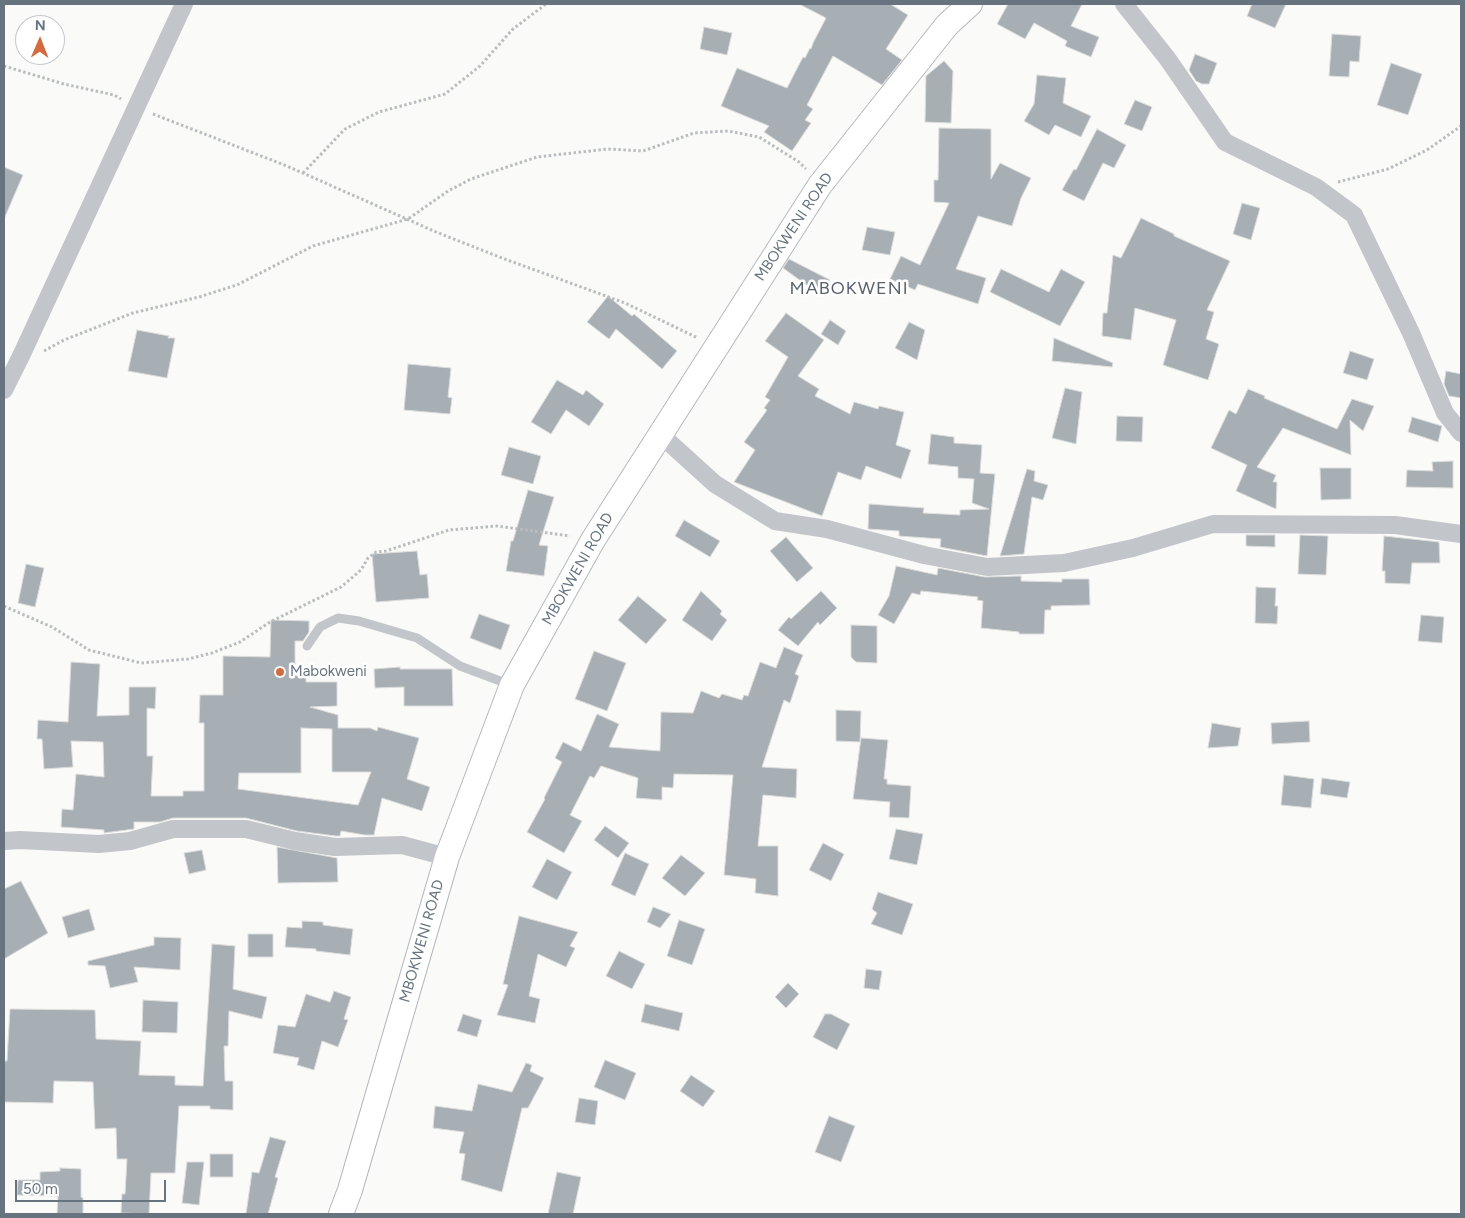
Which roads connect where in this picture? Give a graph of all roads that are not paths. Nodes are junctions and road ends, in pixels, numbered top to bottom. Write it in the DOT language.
graph roads {
  1 [pos="184,4"];
  2 [pos="970,4"];
  3 [pos="1124,4"];
  4 [pos="4,390"];
  5 [pos="1461,432"];
  6 [pos="661,435"];
  7 [pos="1461,534"];
  8 [pos="307,646"];
  9 [pos="512,685"];
  10 [pos="4,842"];
  11 [pos="447,857"];
  12 [pos="341,1214"];
  1 -- 4 [label="street"];
  2 -- 6 [label="street, MBOKWENI ROAD"];
  3 -- 5 [label="street"];
  6 -- 7 [label="street"];
  6 -- 9 [label="street, MBOKWENI ROAD"];
  8 -- 9 [label="lane"];
  9 -- 11 [label="street, MBOKWENI ROAD"];
  10 -- 11 [label="street"];
  11 -- 12 [label="street, MBOKWENI ROAD"];
}
